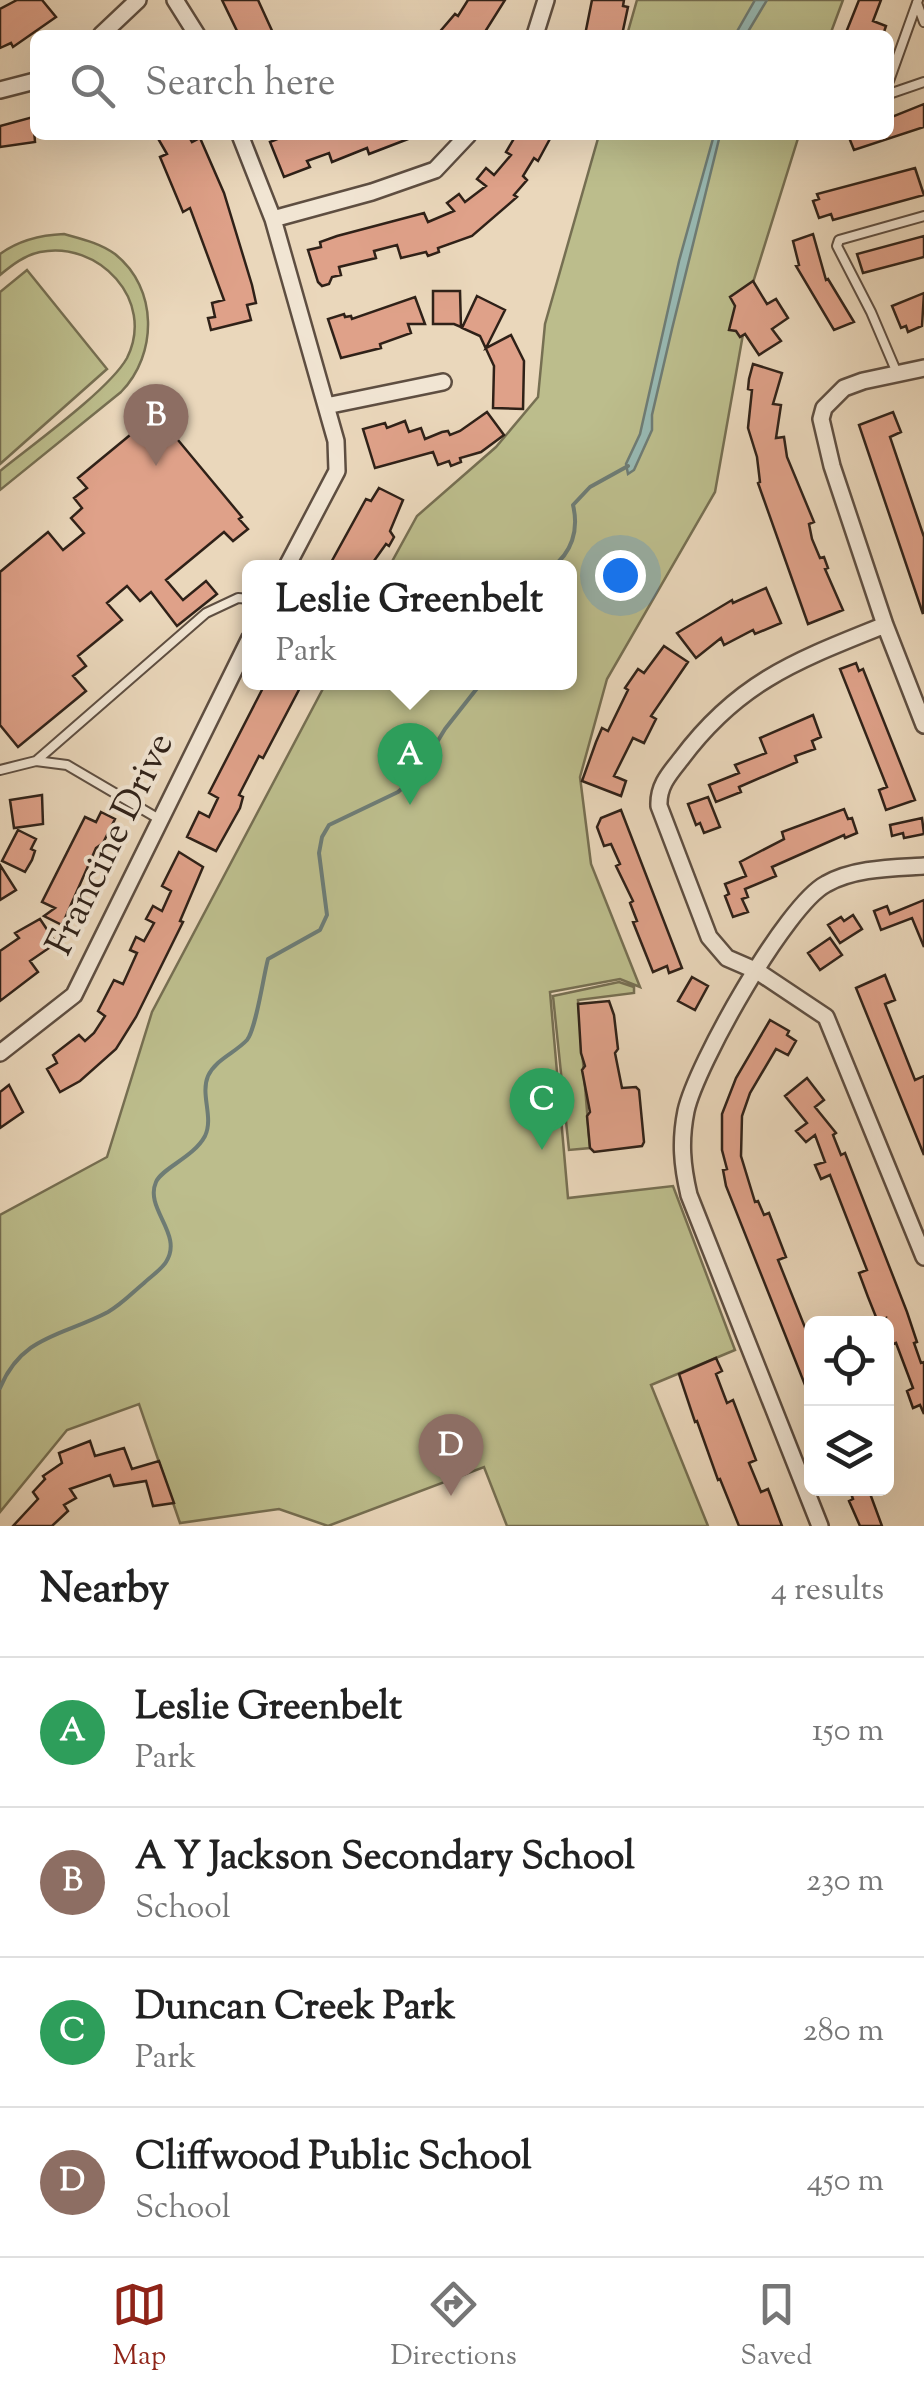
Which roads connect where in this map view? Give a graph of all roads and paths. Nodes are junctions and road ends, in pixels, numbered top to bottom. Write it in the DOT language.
graph roads {
  1 [pos="138,0"];
  2 [pos="175,0"];
  3 [pos="546,0"];
  4 [pos="917,2"];
  5 [pos="924,22"];
  6 [pos="106,30"];
  7 [pos="195,30"];
  8 [pos="536,30"];
  9 [pos="894,66"];
  10 [pos="30,82"];
  11 [pos="924,82"];
  12 [pos="0,90"];
  13 [pos="894,92"];
  14 [pos="242,140"];
  15 [pos="463,140"];
  16 [pos="924,216"];
  17 [pos="273,219"];
  18 [pos="924,368"];
  19 [pos="898,375"];
  20 [pos="442,382"];
  21 [pos="326,406"];
  22 [pos="290,560"];
  23 [pos="242,598"];
  24 [pos="885,626"];
  25 [pos="242,654"];
  26 [pos="924,725"];
  27 [pos="36,761"];
  28 [pos="0,770"];
  29 [pos="161,820"];
  30 [pos="924,866"];
  31 [pos="757,971"];
  32 [pos="0,1053"];
  33 [pos="924,1258"];
  34 [pos="820,1526"];
  1 -- 6 [label="street"];
  2 -- 7 [label="street"];
  3 -- 8 [label="street"];
  4 -- 5 [label="lane"];
  4 -- 9 [label="lane"];
  10 -- 12 [label="street"];
  11 -- 13 [label="lane"];
  14 -- 17 [label="street"];
  15 -- 17 [label="street"];
  16 -- 19 [label="lane"];
  17 -- 21 [label="street"];
  18 -- 19 [label="street"];
  19 -- 24 [label="street"];
  20 -- 21 [label="street"];
  21 -- 22 [label="street"];
  23 -- 27 [label="lane"];
  24 -- 26 [label="street"];
  24 -- 31 [label="street"];
  25 -- 29 [label="street, Francine Drive"];
  27 -- 28 [label="lane"];
  27 -- 29 [label="lane"];
  29 -- 32 [label="street, Francine Drive"];
  30 -- 31 [label="street"];
  31 -- 33 [label="street"];
  31 -- 34 [label="street"];
}
